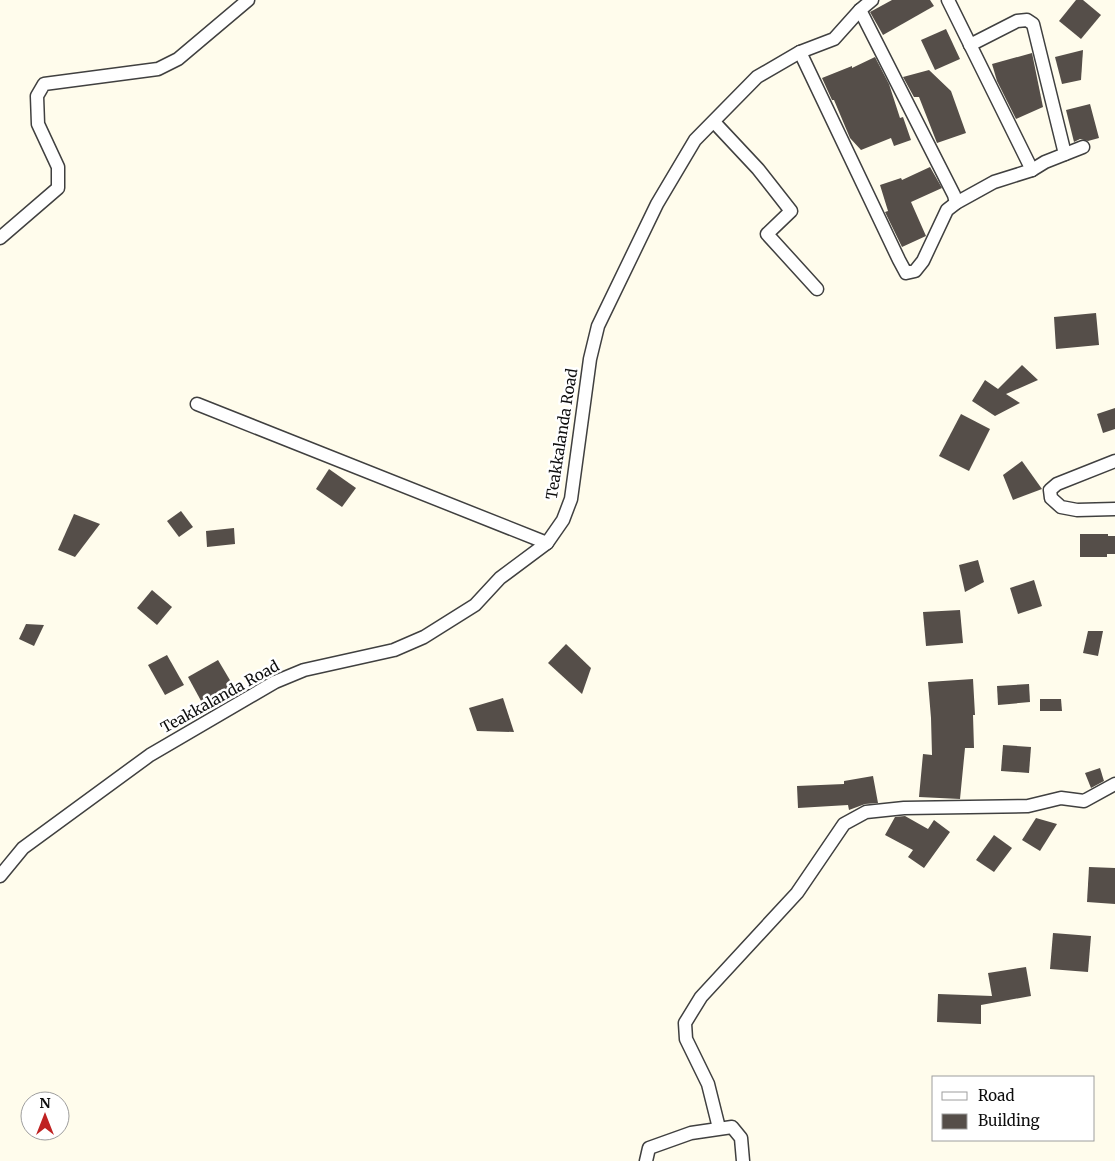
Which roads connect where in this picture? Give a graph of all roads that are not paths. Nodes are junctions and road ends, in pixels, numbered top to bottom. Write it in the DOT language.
graph roads {
  1 [pos="248,0"];
  2 [pos="872,0"];
  3 [pos="948,0"];
  4 [pos="860,10"];
  5 [pos="970,45"];
  6 [pos="800,52"];
  7 [pos="714,122"];
  8 [pos="1083,147"];
  9 [pos="1065,154"];
  10 [pos="1032,170"];
  11 [pos="956,203"];
  12 [pos="0,238"];
  13 [pos="817,289"];
  14 [pos="197,404"];
  15 [pos="1115,460"];
  16 [pos="1115,509"];
  17 [pos="547,542"];
  18 [pos="1115,784"];
  19 [pos="0,876"];
  20 [pos="719,1128"];
  21 [pos="646,1161"];
  22 [pos="743,1161"];
  1 -- 12 [label="street"];
  2 -- 4 [label="street, Teakkalanda Road"];
  3 -- 5 [label="street"];
  4 -- 6 [label="street, Teakkalanda Road"];
  4 -- 11 [label="street"];
  5 -- 9 [label="street"];
  5 -- 10 [label="street"];
  6 -- 7 [label="street, Teakkalanda Road"];
  6 -- 11 [label="street"];
  7 -- 13 [label="street"];
  7 -- 17 [label="street, Teakkalanda Road"];
  8 -- 9 [label="street"];
  9 -- 10 [label="street"];
  10 -- 11 [label="street"];
  14 -- 17 [label="street"];
  15 -- 16 [label="street"];
  17 -- 19 [label="street, Teakkalanda Road"];
  18 -- 20 [label="street"];
  20 -- 21 [label="street"];
  20 -- 22 [label="street"];
}
